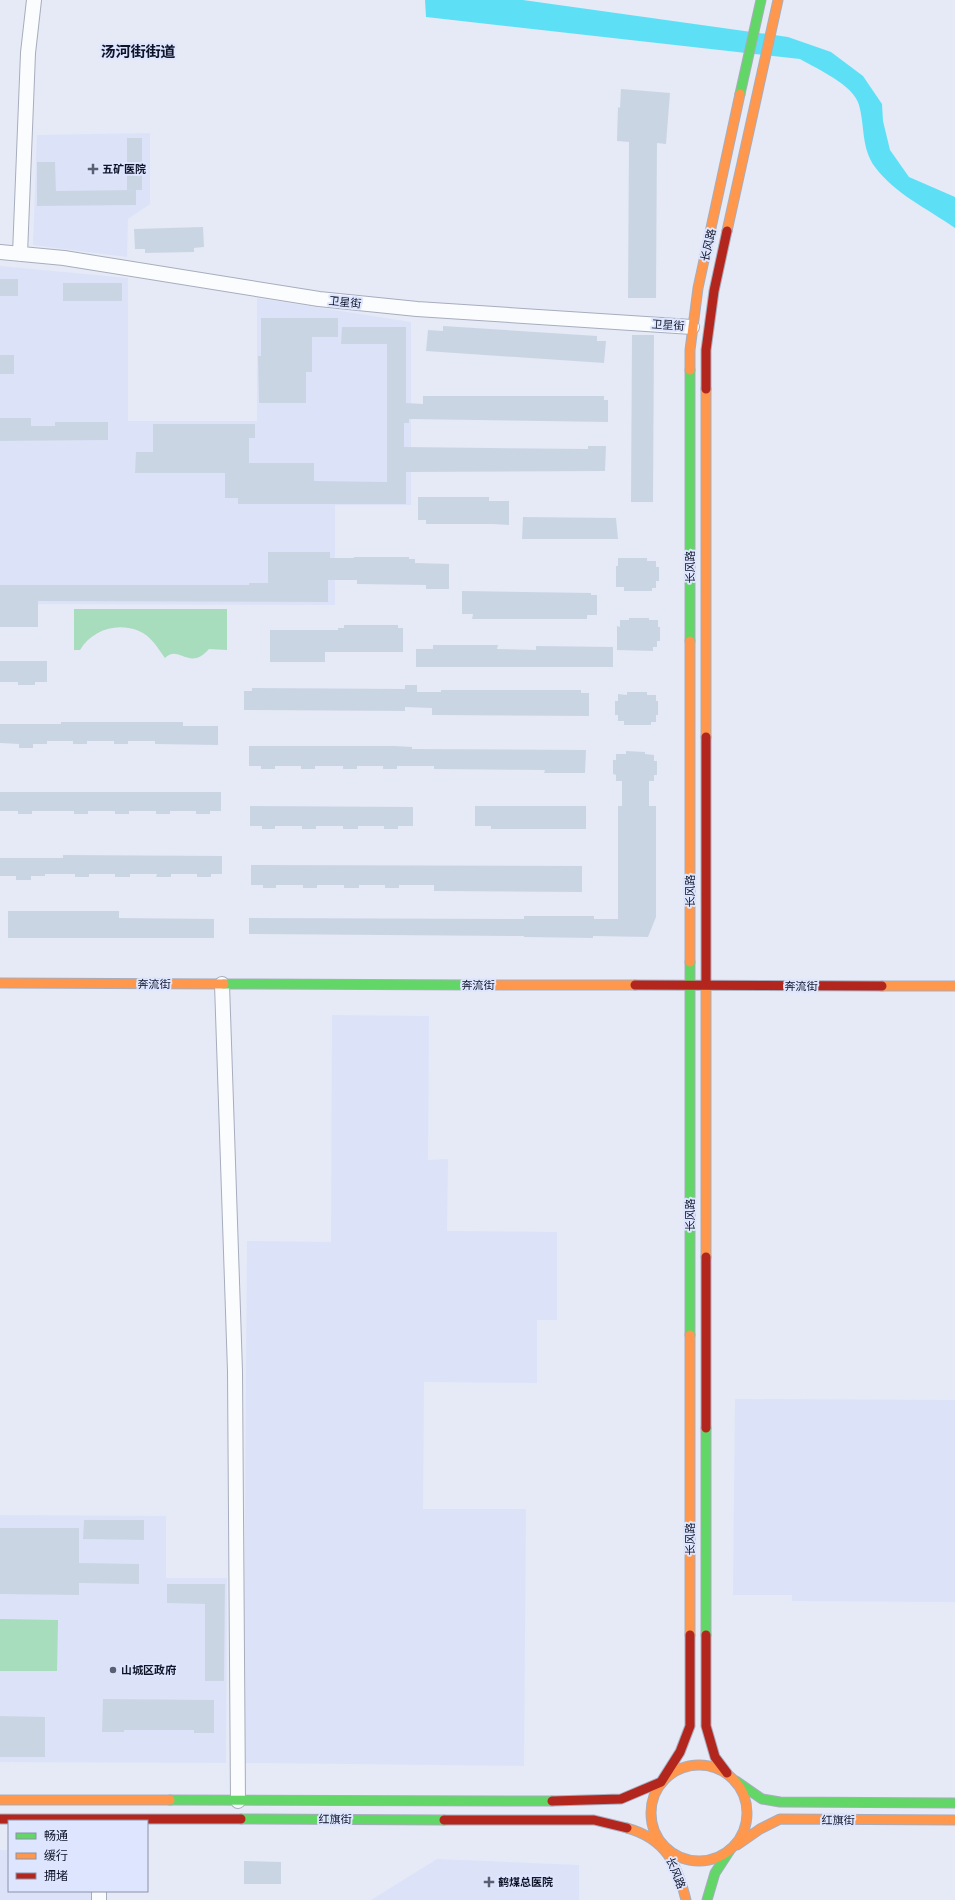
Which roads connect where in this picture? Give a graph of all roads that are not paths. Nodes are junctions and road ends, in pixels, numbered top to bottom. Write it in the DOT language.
graph roads {
  1 [pos="34,0"];
  2 [pos="761,0"];
  3 [pos="778,0"];
  4 [pos="0,252"];
  5 [pos="20,254"];
  6 [pos="692,326"];
  7 [pos="0,983"];
  8 [pos="222,984"];
  9 [pos="690,986"];
  10 [pos="706,986"];
  11 [pos="955,986"];
  12 [pos="727,1773"];
  13 [pos="735,1780"];
  14 [pos="661,1782"];
  15 [pos="0,1800"];
  16 [pos="238,1801"];
  17 [pos="955,1803"];
  18 [pos="0,1819"];
  19 [pos="99,1820"];
  20 [pos="955,1820"];
  21 [pos="665,1847"];
  22 [pos="730,1850"];
  23 [pos="686,1900"];
  24 [pos="707,1900"];
  1 -- 5 [label="street"];
  2 -- 6 [label="main road, 长风路"];
  3 -- 10 [label="main road, 长风路"];
  4 -- 5 [label="street, 卫星街"];
  5 -- 6 [label="street, 卫星街"];
  6 -- 9 [label="main road, 长风路"];
  7 -- 8 [label="main road, 奔流街"];
  8 -- 9 [label="main road, 奔流街"];
  8 -- 16 [label="street"];
  9 -- 10 [label="main road, 奔流街"];
  9 -- 14 [label="main road, 长风路"];
  10 -- 11 [label="main road, 奔流街"];
  10 -- 12 [label="main road, 长风路"];
  12 -- 13 [label="main road"];
  12 -- 14 [label="main road"];
  13 -- 17 [label="main road, 红旗街"];
  13 -- 22 [label="main road"];
  14 -- 16 [label="main road, 红旗街"];
  14 -- 21 [label="main road"];
  15 -- 16 [label="main road, 红旗街"];
  18 -- 19 [label="main road, 红旗街"];
  19 -- 21 [label="main road, 红旗街"];
  20 -- 22 [label="main road, 红旗街"];
  21 -- 22 [label="main road"];
  21 -- 23 [label="main road, 长风路"];
  22 -- 24 [label="main road"];
}
